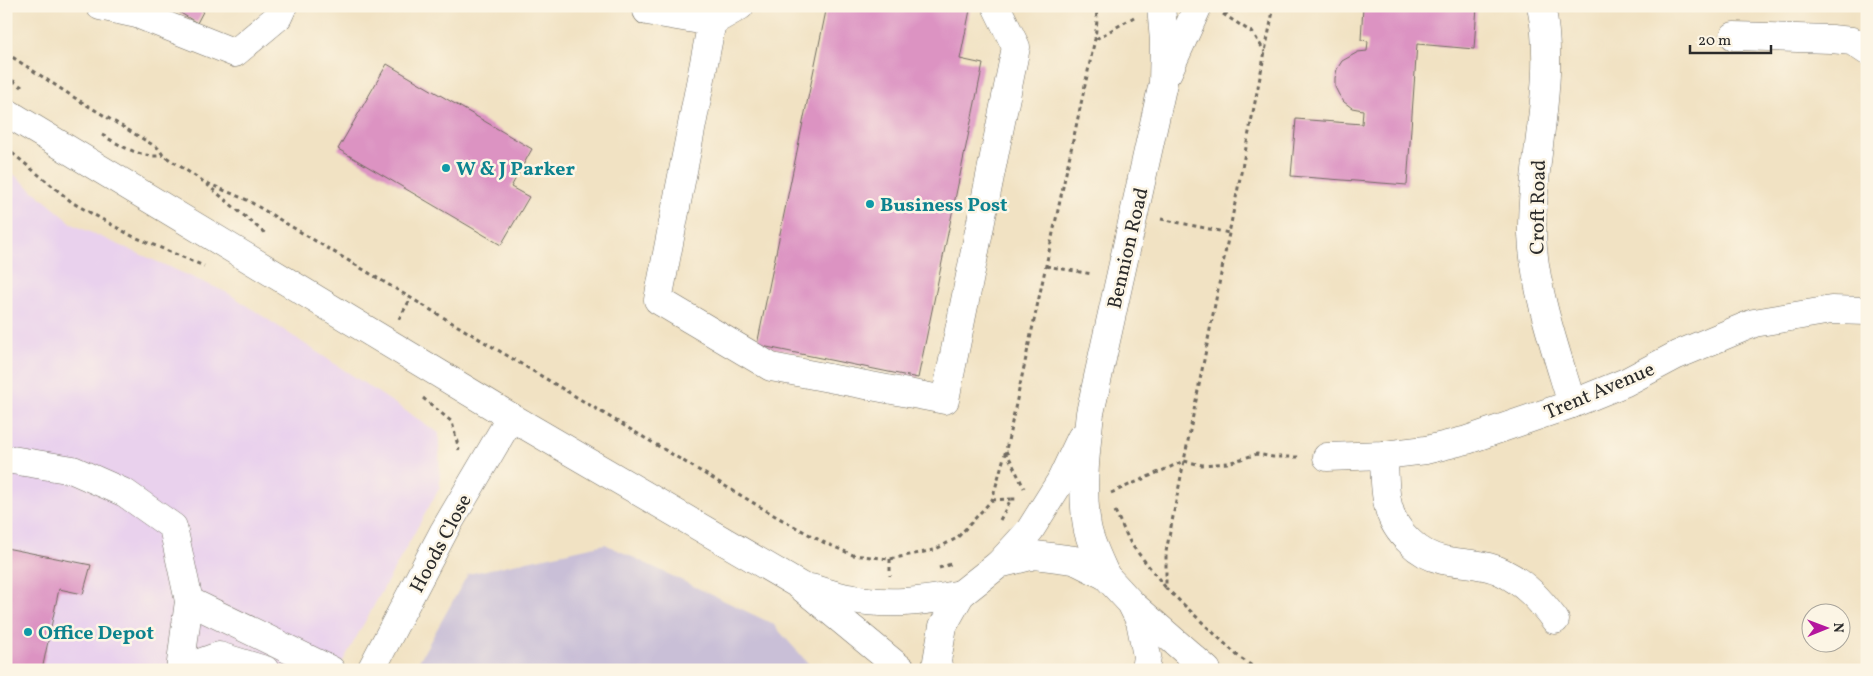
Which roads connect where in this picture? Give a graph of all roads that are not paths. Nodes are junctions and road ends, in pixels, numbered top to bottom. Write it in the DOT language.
graph roads {
  1 [pos="100,6"];
  2 [pos="284,6"];
  3 [pos="740,6"];
  4 [pos="996,6"];
  5 [pos="1161,6"];
  6 [pos="1541,6"];
  7 [pos="1211,10"];
  8 [pos="646,11"];
  9 [pos="713,14"];
  10 [pos="1734,36"];
  11 [pos="1867,51"];
  12 [pos="1163,83"];
  13 [pos="6,112"];
  14 [pos="1867,311"];
  15 [pos="1572,404"];
  16 [pos="1090,413"];
  17 [pos="511,417"];
  18 [pos="1384,455"];
  19 [pos="1327,456"];
  20 [pos="6,459"];
  21 [pos="1000,564"];
  22 [pos="1106,576"];
  23 [pos="800,584"];
  24 [pos="961,594"];
  25 [pos="189,601"];
  26 [pos="1131,604"];
  27 [pos="1555,620"];
  28 [pos="180,670"];
  29 [pos="265,670"];
  30 [pos="331,670"];
  31 [pos="371,670"];
  32 [pos="902,670"];
  33 [pos="939,670"];
  34 [pos="1145,670"];
  35 [pos="1207,670"];
  1 -- 2 [label="street"];
  3 -- 9 [label="street"];
  4 -- 9 [label="street"];
  5 -- 12 [label="street, Bennion Road"];
  6 -- 15 [label="street, Croft Road"];
  7 -- 12 [label="street, Bennion Road"];
  8 -- 9 [label="street"];
  10 -- 11 [label="street"];
  12 -- 16 [label="street, Bennion Road"];
  13 -- 17 [label="street"];
  14 -- 15 [label="street, Trent Avenue"];
  15 -- 18 [label="street, Trent Avenue"];
  16 -- 21 [label="street, Bennion Road"];
  16 -- 22 [label="street, Bennion Road"];
  17 -- 23 [label="street"];
  17 -- 31 [label="street, Hoods Close"];
  18 -- 19 [label="street, Trent Avenue"];
  18 -- 27 [label="street"];
  20 -- 25 [label="street"];
  21 -- 22 [label="street"];
  21 -- 24 [label="street"];
  22 -- 26 [label="street"];
  23 -- 24 [label="street"];
  23 -- 32 [label="street"];
  24 -- 33 [label="street"];
  25 -- 28 [label="street"];
  25 -- 30 [label="street"];
  26 -- 34 [label="street"];
  26 -- 35 [label="street"];
  28 -- 29 [label="street"];
}
